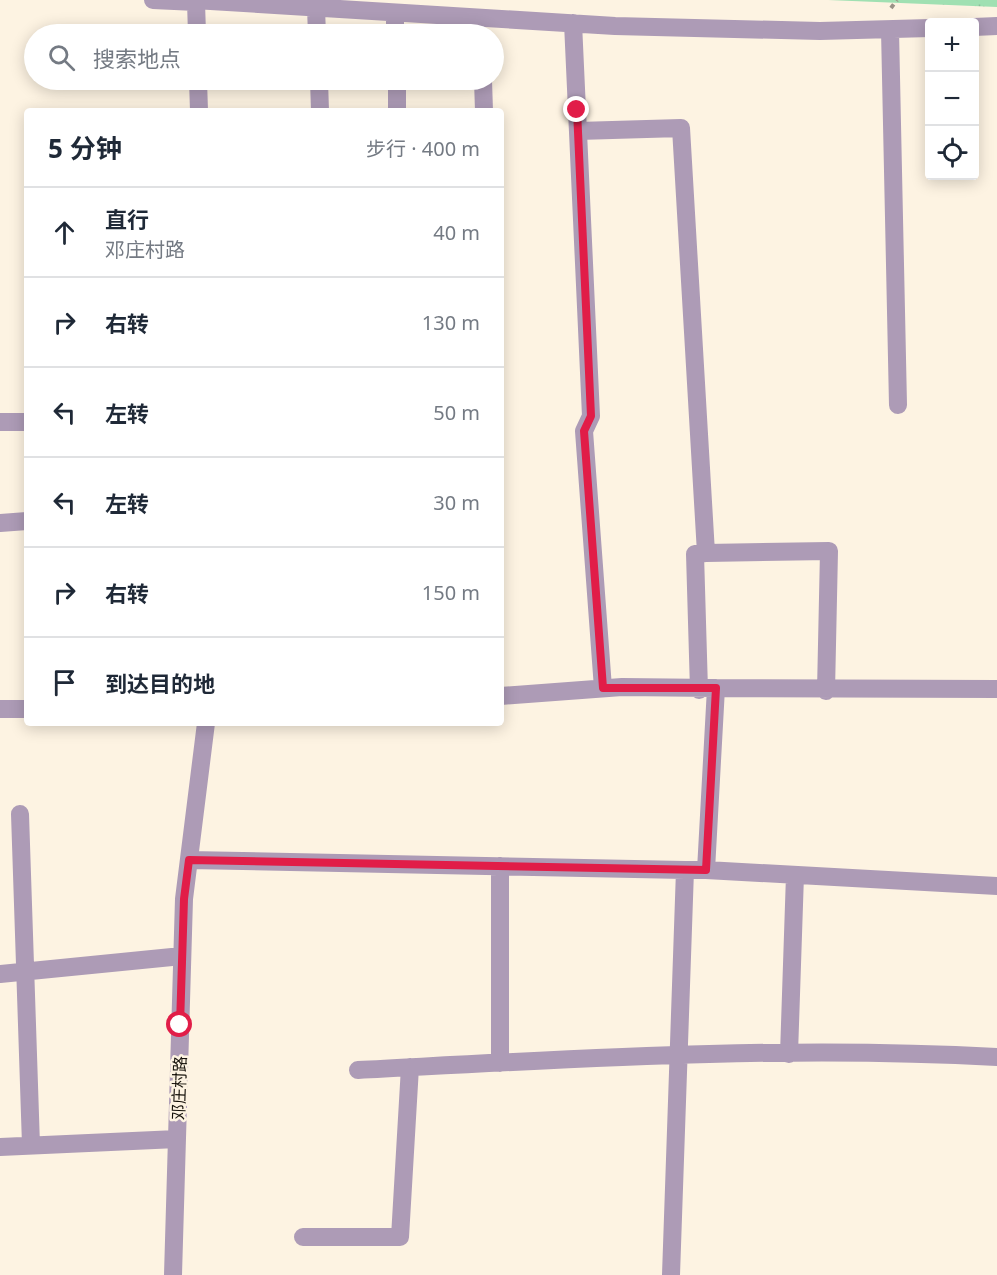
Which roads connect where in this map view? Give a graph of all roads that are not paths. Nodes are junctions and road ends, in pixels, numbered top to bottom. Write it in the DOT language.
graph roads {
  1 [pos="153,0"];
  2 [pos="195,1"];
  3 [pos="316,9"];
  4 [pos="395,13"];
  5 [pos="573,23"];
  6 [pos="196,24"];
  7 [pos="317,24"];
  8 [pos="395,24"];
  9 [pos="468,24"];
  10 [pos="504,25"];
  11 [pos="997,26"];
  12 [pos="979,27"];
  13 [pos="925,28"];
  14 [pos="891,30"];
  15 [pos="198,90"];
  16 [pos="319,90"];
  17 [pos="397,90"];
  18 [pos="483,90"];
  19 [pos="199,108"];
  20 [pos="320,108"];
  21 [pos="398,108"];
  22 [pos="484,108"];
  23 [pos="578,131"];
  24 [pos="898,405"];
  25 [pos="0,422"];
  26 [pos="24,422"];
  27 [pos="24,521"];
  28 [pos="0,523"];
  29 [pos="706,552"];
  30 [pos="603,688"];
  31 [pos="707,689"];
  32 [pos="997,689"];
  33 [pos="826,691"];
  34 [pos="504,696"];
  35 [pos="0,709"];
  36 [pos="24,709"];
  37 [pos="206,726"];
  38 [pos="20,814"];
  39 [pos="189,860"];
  40 [pos="500,866"];
  41 [pos="686,870"];
  42 [pos="706,870"];
  43 [pos="795,875"];
  44 [pos="997,886"];
  45 [pos="183,956"];
  46 [pos="24,971"];
  47 [pos="0,974"];
  48 [pos="681,1054"];
  49 [pos="789,1054"];
  50 [pos="997,1057"];
  51 [pos="500,1063"];
  52 [pos="410,1067"];
  53 [pos="357,1070"];
  54 [pos="177,1139"];
  55 [pos="31,1145"];
  56 [pos="0,1147"];
  57 [pos="303,1237"];
  58 [pos="173,1275"];
  59 [pos="671,1275"];
  1 -- 2 [label="street"];
  2 -- 3 [label="street"];
  2 -- 6 [label="street"];
  3 -- 4 [label="street"];
  3 -- 7 [label="street"];
  4 -- 8 [label="street"];
  4 -- 9 [label="street"];
  5 -- 10 [label="street"];
  5 -- 14 [label="street"];
  5 -- 23 [label="street"];
  11 -- 12 [label="street"];
  13 -- 14 [label="street"];
  14 -- 24 [label="street"];
  15 -- 19 [label="street"];
  16 -- 20 [label="street"];
  17 -- 21 [label="street"];
  18 -- 22 [label="street"];
  23 -- 29 [label="street"];
  23 -- 30 [label="street"];
  25 -- 26 [label="street"];
  27 -- 28 [label="street"];
  29 -- 31 [label="street"];
  29 -- 33 [label="street"];
  30 -- 31 [label="street"];
  30 -- 34 [label="street"];
  31 -- 33 [label="street"];
  31 -- 42 [label="street"];
  32 -- 33 [label="street"];
  35 -- 36 [label="street"];
  37 -- 39 [label="street, 邓庄村路"];
  38 -- 46 [label="street"];
  39 -- 40 [label="street"];
  39 -- 45 [label="street, 邓庄村路"];
  40 -- 41 [label="street"];
  40 -- 51 [label="street"];
  41 -- 42 [label="street"];
  41 -- 48 [label="street"];
  42 -- 43 [label="street"];
  43 -- 44 [label="street"];
  43 -- 49 [label="street"];
  45 -- 46 [label="street"];
  45 -- 54 [label="street, 邓庄村路"];
  46 -- 47 [label="street"];
  46 -- 55 [label="street"];
  48 -- 49 [label="street"];
  48 -- 51 [label="street"];
  48 -- 59 [label="street"];
  49 -- 50 [label="street"];
  51 -- 52 [label="street"];
  52 -- 53 [label="street"];
  52 -- 57 [label="street"];
  54 -- 55 [label="street"];
  54 -- 58 [label="street, 邓庄村路"];
  55 -- 56 [label="street"];
}
